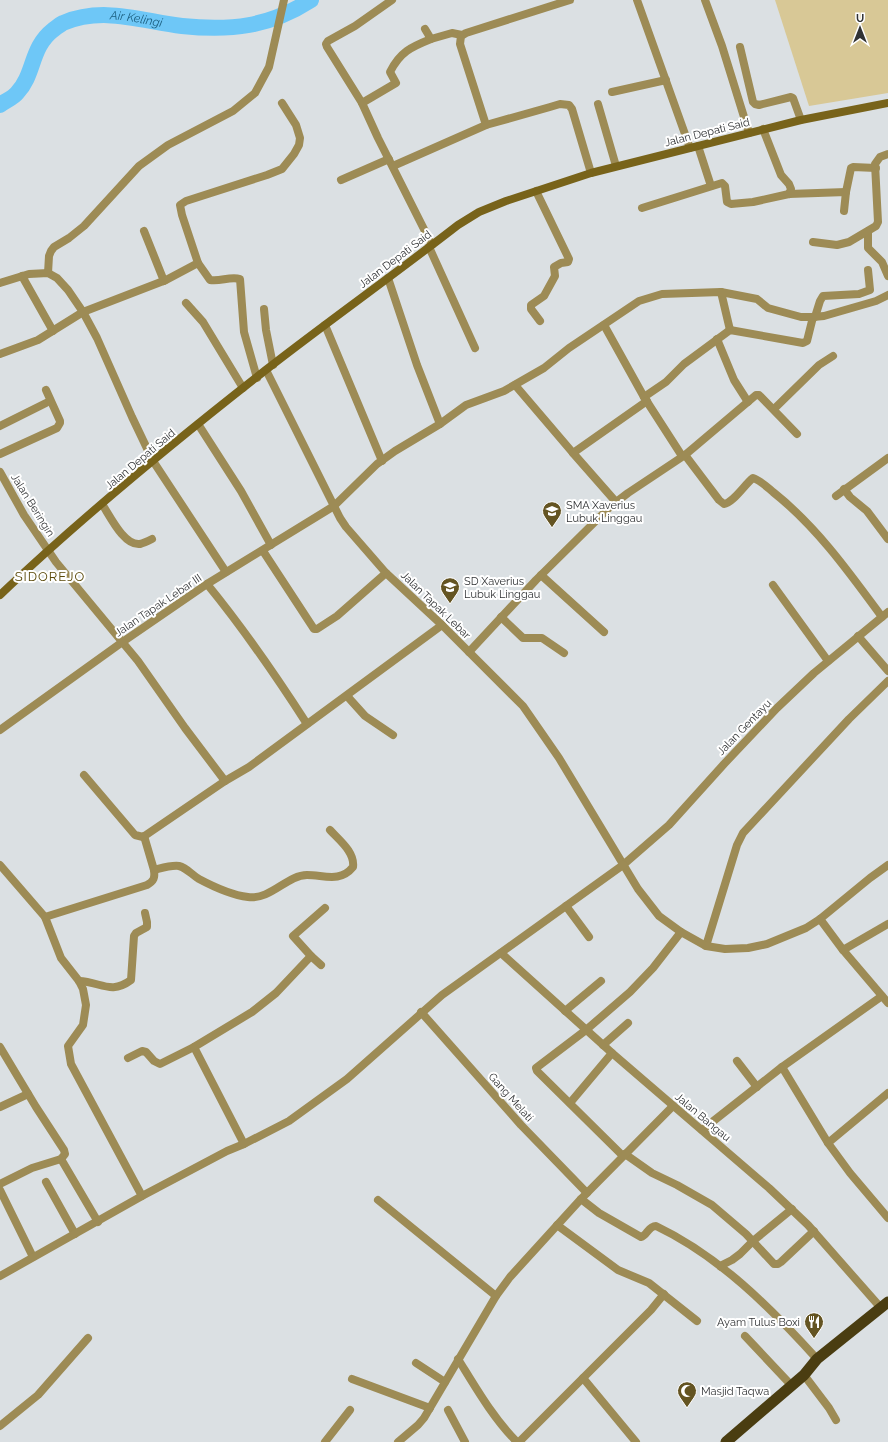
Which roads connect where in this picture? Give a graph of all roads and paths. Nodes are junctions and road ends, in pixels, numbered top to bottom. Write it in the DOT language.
graph roads {
  1 [pos="284,0"];
  2 [pos="392,0"];
  3 [pos="570,0"];
  4 [pos="637,0"];
  5 [pos="705,0"];
  6 [pos="551,3"];
  7 [pos="425,28"];
  8 [pos="462,35"];
  9 [pos="431,39"];
  10 [pos="740,47"];
  11 [pos="666,80"];
  12 [pos="612,92"];
  13 [pos="888,102"];
  14 [pos="282,103"];
  15 [pos="362,103"];
  16 [pos="598,104"];
  17 [pos="801,120"];
  18 [pos="486,125"];
  19 [pos="763,129"];
  20 [pos="749,134"];
  21 [pos="694,147"];
  22 [pos="888,154"];
  23 [pos="391,163"];
  24 [pos="616,166"];
  25 [pos="876,168"];
  26 [pos="591,173"];
  27 [pos="341,180"];
  28 [pos="710,186"];
  29 [pos="536,191"];
  30 [pos="846,192"];
  31 [pos="789,194"];
  32 [pos="642,208"];
  33 [pos="844,211"];
  34 [pos="144,231"];
  35 [pos="868,232"];
  36 [pos="813,242"];
  37 [pos="431,246"];
  38 [pos="198,263"];
  39 [pos="868,270"];
  40 [pos="48,273"];
  41 [pos="22,276"];
  42 [pos="888,276"];
  43 [pos="388,278"];
  44 [pos="164,281"];
  45 [pos="0,283"];
  46 [pos="870,290"];
  47 [pos="721,292"];
  48 [pos="888,295"];
  49 [pos="876,300"];
  50 [pos="186,304"];
  51 [pos="264,309"];
  52 [pos="83,312"];
  53 [pos="814,317"];
  54 [pos="540,321"];
  55 [pos="325,325"];
  56 [pos="604,325"];
  57 [pos="730,330"];
  58 [pos="53,331"];
  59 [pos="717,340"];
  60 [pos="475,348"];
  61 [pos="0,354"];
  62 [pos="833,356"];
  63 [pos="270,367"];
  64 [pos="257,378"];
  65 [pos="514,385"];
  66 [pos="243,388"];
  67 [pos="46,390"];
  68 [pos="646,399"];
  69 [pos="748,402"];
  70 [pos="46,403"];
  71 [pos="774,409"];
  72 [pos="198,424"];
  73 [pos="440,424"];
  74 [pos="0,426"];
  75 [pos="797,434"];
  76 [pos="573,453"];
  77 [pos="0,454"];
  78 [pos="684,456"];
  79 [pos="888,458"];
  80 [pos="153,461"];
  81 [pos="382,461"];
  82 [pos="0,472"];
  83 [pos="844,490"];
  84 [pos="836,496"];
  85 [pos="616,502"];
  86 [pos="102,504"];
  87 [pos="334,506"];
  88 [pos="152,539"];
  89 [pos="888,539"];
  90 [pos="271,545"];
  91 [pos="48,550"];
  92 [pos="263,551"];
  93 [pos="226,572"];
  94 [pos="386,573"];
  95 [pos="541,576"];
  96 [pos="207,584"];
  97 [pos="773,585"];
  98 [pos="0,595"];
  99 [pos="885,614"];
  100 [pos="501,618"];
  101 [pos="442,625"];
  102 [pos="604,632"];
  103 [pos="858,636"];
  104 [pos="122,642"];
  105 [pos="469,652"];
  106 [pos="564,653"];
  107 [pos="828,661"];
  108 [pos="888,671"];
  109 [pos="888,682"];
  110 [pos="347,696"];
  111 [pos="307,724"];
  112 [pos="0,730"];
  113 [pos="393,735"];
  114 [pos="84,775"];
  115 [pos="225,781"];
  116 [pos="330,830"];
  117 [pos="144,836"];
  118 [pos="0,865"];
  119 [pos="623,865"];
  120 [pos="888,865"];
  121 [pos="154,870"];
  122 [pos="566,906"];
  123 [pos="325,908"];
  124 [pos="145,913"];
  125 [pos="44,917"];
  126 [pos="820,919"];
  127 [pos="888,924"];
  128 [pos="681,932"];
  129 [pos="589,937"];
  130 [pos="706,946"];
  131 [pos="843,950"];
  132 [pos="501,953"];
  133 [pos="311,956"];
  134 [pos="321,965"];
  135 [pos="79,981"];
  136 [pos="601,981"];
  137 [pos="882,996"];
  138 [pos="888,1003"];
  139 [pos="565,1011"];
  140 [pos="421,1012"];
  141 [pos="628,1023"];
  142 [pos="586,1030"];
  143 [pos="603,1045"];
  144 [pos="0,1047"];
  145 [pos="194,1048"];
  146 [pos="612,1054"];
  147 [pos="128,1058"];
  148 [pos="3,1060"];
  149 [pos="737,1061"];
  150 [pos="782,1067"];
  151 [pos="757,1087"];
  152 [pos="888,1093"];
  153 [pos="28,1094"];
  154 [pos="570,1103"];
  155 [pos="673,1106"];
  156 [pos="0,1107"];
  157 [pos="702,1130"];
  158 [pos="828,1143"];
  159 [pos="244,1144"];
  160 [pos="624,1155"];
  161 [pos="61,1159"];
  162 [pos="46,1182"];
  163 [pos="0,1184"];
  164 [pos="0,1190"];
  165 [pos="142,1196"];
  166 [pos="584,1196"];
  167 [pos="378,1200"];
  168 [pos="792,1209"];
  169 [pos="888,1218"];
  170 [pos="98,1222"];
  171 [pos="557,1225"];
  172 [pos="814,1231"];
  173 [pos="75,1234"];
  174 [pos="753,1241"];
  175 [pos="33,1257"];
  176 [pos="720,1267"];
  177 [pos="0,1276"];
  178 [pos="664,1294"];
  179 [pos="496,1296"];
  180 [pos="885,1305"];
  181 [pos="697,1321"];
  182 [pos="744,1336"];
  183 [pos="88,1338"];
  184 [pos="458,1359"];
  185 [pos="817,1359"];
  186 [pos="416,1363"];
  187 [pos="804,1376"];
  188 [pos="583,1378"];
  189 [pos="352,1379"];
  190 [pos="445,1382"];
  191 [pos="792,1386"];
  192 [pos="430,1408"];
  193 [pos="350,1410"];
  194 [pos="448,1410"];
  195 [pos="836,1420"];
  196 [pos="0,1426"];
  197 [pos="325,1442"];
  198 [pos="398,1442"];
  199 [pos="465,1442"];
  200 [pos="518,1442"];
  201 [pos="636,1442"];
  202 [pos="726,1442"];
  1 -- 40 [label="street"];
  2 -- 15 [label="street"];
  3 -- 6 [label="street"];
  4 -- 11 [label="street"];
  5 -- 20 [label="street"];
  6 -- 8 [label="street"];
  7 -- 9 [label="street"];
  8 -- 9 [label="street"];
  8 -- 18 [label="street"];
  9 -- 15 [label="street"];
  10 -- 17 [label="street"];
  11 -- 12 [label="street"];
  11 -- 21 [label="street"];
  13 -- 17 [label="main road, Jalan Depati Said"];
  14 -- 38 [label="street"];
  15 -- 23 [label="street"];
  16 -- 24 [label="street"];
  17 -- 19 [label="main road, Jalan Depati Said"];
  18 -- 23 [label="street"];
  18 -- 26 [label="street"];
  19 -- 20 [label="main road, Jalan Depati Said"];
  19 -- 31 [label="street"];
  20 -- 21 [label="main road, Jalan Depati Said"];
  21 -- 24 [label="main road, Jalan Depati Said"];
  21 -- 28 [label="street"];
  22 -- 25 [label="street"];
  23 -- 27 [label="street"];
  23 -- 37 [label="street"];
  24 -- 26 [label="main road, Jalan Depati Said"];
  25 -- 30 [label="street"];
  25 -- 35 [label="street"];
  26 -- 29 [label="main road, Jalan Depati Said"];
  28 -- 31 [label="street"];
  28 -- 32 [label="street"];
  29 -- 37 [label="main road, Jalan Depati Said"];
  29 -- 54 [label="street"];
  30 -- 31 [label="street"];
  30 -- 33 [label="street"];
  34 -- 44 [label="street"];
  35 -- 36 [label="street"];
  35 -- 42 [label="street"];
  37 -- 43 [label="main road, Jalan Depati Said"];
  37 -- 60 [label="street"];
  38 -- 44 [label="street"];
  38 -- 64 [label="street"];
  39 -- 46 [label="street"];
  40 -- 41 [label="street"];
  40 -- 52 [label="street"];
  41 -- 45 [label="street"];
  41 -- 58 [label="street"];
  43 -- 55 [label="main road, Jalan Depati Said"];
  43 -- 73 [label="street"];
  44 -- 52 [label="street"];
  46 -- 49 [label="street"];
  46 -- 53 [label="street"];
  47 -- 53 [label="street, Jalan Tapak Lebar III"];
  47 -- 56 [label="street, Jalan Tapak Lebar III"];
  47 -- 57 [label="street"];
  48 -- 49 [label="street, Jalan Tapak Lebar III"];
  49 -- 53 [label="street, Jalan Tapak Lebar III"];
  50 -- 66 [label="street"];
  51 -- 63 [label="street, Jalan Tapak Lebar"];
  52 -- 58 [label="street"];
  52 -- 80 [label="street"];
  53 -- 57 [label="street"];
  55 -- 63 [label="main road, Jalan Depati Said"];
  55 -- 81 [label="street"];
  56 -- 65 [label="street, Jalan Tapak Lebar III"];
  56 -- 68 [label="street"];
  57 -- 59 [label="street"];
  58 -- 61 [label="street"];
  59 -- 68 [label="street"];
  59 -- 69 [label="street"];
  62 -- 71 [label="street"];
  63 -- 64 [label="main road, Jalan Depati Said"];
  63 -- 87 [label="street, Jalan Tapak Lebar"];
  64 -- 66 [label="main road, Jalan Depati Said"];
  65 -- 73 [label="street, Jalan Tapak Lebar III"];
  65 -- 76 [label="street"];
  66 -- 72 [label="main road, Jalan Depati Said"];
  67 -- 77 [label="street"];
  68 -- 76 [label="street"];
  68 -- 78 [label="street"];
  69 -- 71 [label="street"];
  69 -- 78 [label="street"];
  70 -- 74 [label="street"];
  71 -- 75 [label="street"];
  72 -- 80 [label="main road, Jalan Depati Said"];
  72 -- 90 [label="street"];
  73 -- 81 [label="street, Jalan Tapak Lebar III"];
  76 -- 85 [label="street"];
  78 -- 85 [label="street"];
  78 -- 99 [label="street"];
  79 -- 83 [label="street"];
  80 -- 86 [label="main road, Jalan Depati Said"];
  80 -- 93 [label="street"];
  81 -- 87 [label="street, Jalan Tapak Lebar III"];
  82 -- 91 [label="street, Jalan Beringin"];
  83 -- 84 [label="street"];
  83 -- 89 [label="street"];
  85 -- 95 [label="street"];
  86 -- 88 [label="street"];
  86 -- 91 [label="main road, Jalan Depati Said"];
  87 -- 90 [label="street, Jalan Tapak Lebar III"];
  87 -- 94 [label="street, Jalan Tapak Lebar"];
  90 -- 92 [label="street, Jalan Tapak Lebar III"];
  91 -- 98 [label="main road, Jalan Depati Said"];
  91 -- 104 [label="street, Jalan Beringin"];
  92 -- 93 [label="street, Jalan Tapak Lebar III"];
  92 -- 94 [label="street"];
  93 -- 96 [label="street, Jalan Tapak Lebar III"];
  94 -- 101 [label="street, Jalan Tapak Lebar"];
  95 -- 100 [label="street"];
  95 -- 102 [label="street"];
  96 -- 104 [label="street, Jalan Tapak Lebar III"];
  96 -- 111 [label="street"];
  97 -- 107 [label="street"];
  99 -- 103 [label="street, Jalan Gentayu"];
  100 -- 105 [label="street"];
  100 -- 106 [label="street"];
  101 -- 105 [label="street, Jalan Tapak Lebar"];
  101 -- 110 [label="street"];
  103 -- 107 [label="street, Jalan Gentayu"];
  103 -- 108 [label="street"];
  104 -- 112 [label="street, Jalan Tapak Lebar III"];
  104 -- 115 [label="street, Jalan Beringin"];
  105 -- 119 [label="street, Jalan Tapak Lebar"];
  107 -- 119 [label="street, Jalan Gentayu"];
  109 -- 130 [label="street"];
  110 -- 111 [label="street"];
  110 -- 113 [label="street"];
  111 -- 115 [label="street"];
  114 -- 117 [label="street"];
  115 -- 117 [label="street"];
  116 -- 121 [label="street"];
  117 -- 121 [label="street"];
  118 -- 125 [label="street"];
  119 -- 122 [label="street, Jalan Gentayu"];
  119 -- 128 [label="street, Jalan Tapak Lebar"];
  120 -- 126 [label="street"];
  121 -- 125 [label="street"];
  122 -- 129 [label="street"];
  122 -- 132 [label="street, Jalan Gentayu"];
  123 -- 133 [label="street"];
  124 -- 135 [label="street"];
  125 -- 135 [label="street"];
  126 -- 130 [label="street"];
  126 -- 131 [label="street"];
  127 -- 131 [label="street"];
  128 -- 130 [label="street, Jalan Tapak Lebar"];
  128 -- 142 [label="street"];
  131 -- 137 [label="street"];
  132 -- 139 [label="street, Jalan Bangau"];
  132 -- 140 [label="street, Jalan Gentayu"];
  133 -- 134 [label="street"];
  133 -- 145 [label="street"];
  135 -- 165 [label="street"];
  136 -- 139 [label="street"];
  137 -- 138 [label="street"];
  137 -- 150 [label="street"];
  139 -- 142 [label="street, Jalan Bangau"];
  140 -- 159 [label="street, Jalan Gentayu"];
  140 -- 166 [label="street, Gang Melati"];
  141 -- 143 [label="street"];
  142 -- 143 [label="street, Jalan Bangau"];
  142 -- 154 [label="street"];
  143 -- 146 [label="street, Jalan Bangau"];
  144 -- 148 [label="street"];
  145 -- 147 [label="street"];
  145 -- 159 [label="street"];
  146 -- 154 [label="street"];
  146 -- 155 [label="street, Jalan Bangau"];
  148 -- 153 [label="street"];
  149 -- 151 [label="street"];
  150 -- 151 [label="street"];
  150 -- 158 [label="street"];
  151 -- 157 [label="street"];
  152 -- 158 [label="street"];
  153 -- 156 [label="street"];
  153 -- 161 [label="street"];
  154 -- 160 [label="street"];
  155 -- 157 [label="street, Jalan Bangau"];
  155 -- 160 [label="street"];
  157 -- 168 [label="street, Jalan Bangau"];
  158 -- 169 [label="street"];
  159 -- 165 [label="street, Jalan Gentayu"];
  160 -- 166 [label="street"];
  160 -- 174 [label="street"];
  161 -- 163 [label="street"];
  161 -- 170 [label="street"];
  162 -- 173 [label="street"];
  164 -- 175 [label="street"];
  165 -- 170 [label="street, Jalan Gentayu"];
  166 -- 171 [label="street"];
  166 -- 176 [label="street, Gang Melati"];
  167 -- 179 [label="street"];
  168 -- 172 [label="street, Jalan Bangau"];
  168 -- 174 [label="street"];
  170 -- 173 [label="street, Jalan Gentayu"];
  171 -- 178 [label="street"];
  171 -- 179 [label="street"];
  172 -- 174 [label="street"];
  172 -- 180 [label="street, Jalan Bangau"];
  173 -- 175 [label="street, Jalan Gentayu"];
  174 -- 176 [label="street"];
  175 -- 177 [label="street, Jalan Gentayu"];
  176 -- 185 [label="street"];
  178 -- 181 [label="street"];
  178 -- 188 [label="street"];
  179 -- 184 [label="street"];
  180 -- 185 [label="highway"];
  182 -- 191 [label="street"];
  183 -- 196 [label="street"];
  184 -- 190 [label="street"];
  184 -- 200 [label="street"];
  185 -- 187 [label="highway"];
  186 -- 190 [label="street"];
  187 -- 191 [label="highway"];
  187 -- 195 [label="street"];
  188 -- 200 [label="street"];
  188 -- 201 [label="street"];
  189 -- 192 [label="street"];
  190 -- 192 [label="street"];
  191 -- 202 [label="highway"];
  192 -- 198 [label="street"];
  193 -- 197 [label="street"];
  194 -- 199 [label="street"];
}
